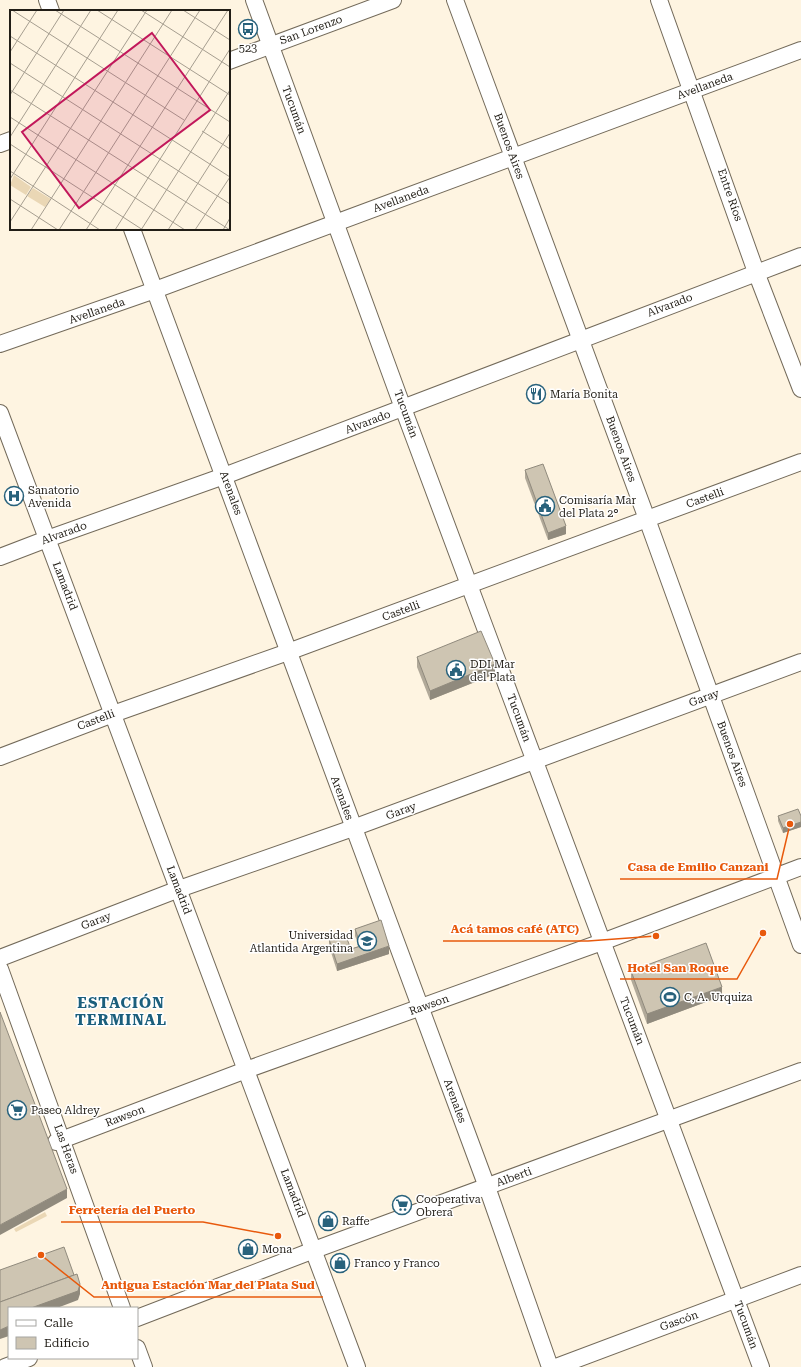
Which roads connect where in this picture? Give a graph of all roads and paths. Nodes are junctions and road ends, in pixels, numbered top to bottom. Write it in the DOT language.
graph roads {
  1 [pos="47,0"];
  2 [pos="254,0"];
  3 [pos="393,0"];
  4 [pos="455,0"];
  5 [pos="660,0"];
  6 [pos="51,10"];
  7 [pos="270,46"];
  8 [pos="801,50"];
  9 [pos="230,61"];
  10 [pos="693,91"];
  11 [pos="10,140"];
  12 [pos="0,144"];
  13 [pos="513,158"];
  14 [pos="336,223"];
  15 [pos="132,230"];
  16 [pos="801,256"];
  17 [pos="756,272"];
  18 [pos="155,290"];
  19 [pos="580,339"];
  20 [pos="0,344"];
  21 [pos="801,390"];
  22 [pos="403,408"];
  23 [pos="0,413"];
  24 [pos="801,462"];
  25 [pos="224,476"];
  26 [pos="647,519"];
  27 [pos="47,539"];
  28 [pos="0,557"];
  29 [pos="469,585"];
  30 [pos="288,652"];
  31 [pos="801,662"];
  32 [pos="711,695"];
  33 [pos="113,714"];
  34 [pos="0,757"];
  35 [pos="535,761"];
  36 [pos="353,828"];
  37 [pos="801,867"];
  38 [pos="776,876"];
  39 [pos="179,889"];
  40 [pos="602,942"];
  41 [pos="801,945"];
  42 [pos="0,958"];
  43 [pos="0,969"];
  44 [pos="420,1008"];
  45 [pos="246,1070"];
  46 [pos="801,1071"];
  47 [pos="670,1120"];
  48 [pos="60,1141"];
  49 [pos="487,1187"];
  50 [pos="314,1250"];
  51 [pos="801,1275"];
  52 [pos="736,1300"];
  53 [pos="122,1307"];
  54 [pos="138,1318"];
  55 [pos="138,1351"];
  56 [pos="26,1359"];
  57 [pos="5,1367"];
  58 [pos="144,1367"];
  59 [pos="357,1367"];
  60 [pos="550,1367"];
  61 [pos="556,1367"];
  62 [pos="761,1367"];
  1 -- 6 [label="street"];
  2 -- 7 [label="street, Tucumán"];
  3 -- 7 [label="street, San Lorenzo"];
  4 -- 13 [label="street, Buenos Aires"];
  5 -- 10 [label="street, Entre Ríos"];
  7 -- 9 [label="street, San Lorenzo"];
  7 -- 14 [label="street, Tucumán"];
  8 -- 10 [label="street, Avellaneda"];
  10 -- 13 [label="street, Avellaneda"];
  10 -- 17 [label="street, Entre Ríos"];
  11 -- 12 [label="street"];
  13 -- 14 [label="street, Avellaneda"];
  13 -- 19 [label="street, Buenos Aires"];
  14 -- 18 [label="street, Avellaneda"];
  14 -- 22 [label="street, Tucumán"];
  15 -- 18 [label="street, Arenales"];
  16 -- 17 [label="street, Alvarado"];
  17 -- 19 [label="street, Alvarado"];
  17 -- 21 [label="street, Entre Ríos"];
  18 -- 20 [label="street, Avellaneda"];
  18 -- 25 [label="street, Arenales"];
  19 -- 22 [label="street, Alvarado"];
  19 -- 26 [label="street, Buenos Aires"];
  22 -- 25 [label="street, Alvarado"];
  22 -- 29 [label="street, Tucumán"];
  23 -- 27 [label="street, Lamadrid"];
  24 -- 26 [label="street, Castelli"];
  25 -- 27 [label="street, Alvarado"];
  25 -- 30 [label="street, Arenales"];
  26 -- 29 [label="street, Castelli"];
  26 -- 32 [label="street, Buenos Aires"];
  27 -- 28 [label="street, Alvarado"];
  27 -- 33 [label="street, Lamadrid"];
  29 -- 30 [label="street, Castelli"];
  29 -- 35 [label="street, Tucumán"];
  30 -- 33 [label="street, Castelli"];
  30 -- 36 [label="street, Arenales"];
  31 -- 32 [label="street, Garay"];
  32 -- 35 [label="street, Garay"];
  32 -- 38 [label="street, Buenos Aires"];
  33 -- 34 [label="street, Castelli"];
  33 -- 39 [label="street, Lamadrid"];
  35 -- 36 [label="street, Garay"];
  35 -- 40 [label="street, Tucumán"];
  36 -- 39 [label="street, Garay"];
  36 -- 44 [label="street, Arenales"];
  37 -- 38 [label="street, Rawson"];
  38 -- 40 [label="street, Rawson"];
  38 -- 41 [label="street, Buenos Aires"];
  39 -- 42 [label="street, Garay"];
  39 -- 45 [label="street, Lamadrid"];
  40 -- 44 [label="street, Rawson"];
  40 -- 47 [label="street, Tucumán"];
  43 -- 48 [label="street, Las Heras"];
  44 -- 45 [label="street, Rawson"];
  44 -- 49 [label="street, Arenales"];
  45 -- 48 [label="street, Rawson"];
  45 -- 50 [label="street, Lamadrid"];
  46 -- 47 [label="street, Alberti"];
  47 -- 49 [label="street, Alberti"];
  47 -- 52 [label="street, Tucumán"];
  48 -- 53 [label="street, Las Heras"];
  49 -- 50 [label="street, Alberti"];
  49 -- 60 [label="street, Arenales"];
  50 -- 54 [label="street, Alberti"];
  50 -- 59 [label="street, Lamadrid"];
  51 -- 52 [label="street, Gascón"];
  52 -- 61 [label="street, Gascón"];
  52 -- 62 [label="street, Tucumán"];
  55 -- 58 [label="street"];
  56 -- 57 [label="street"];
}
